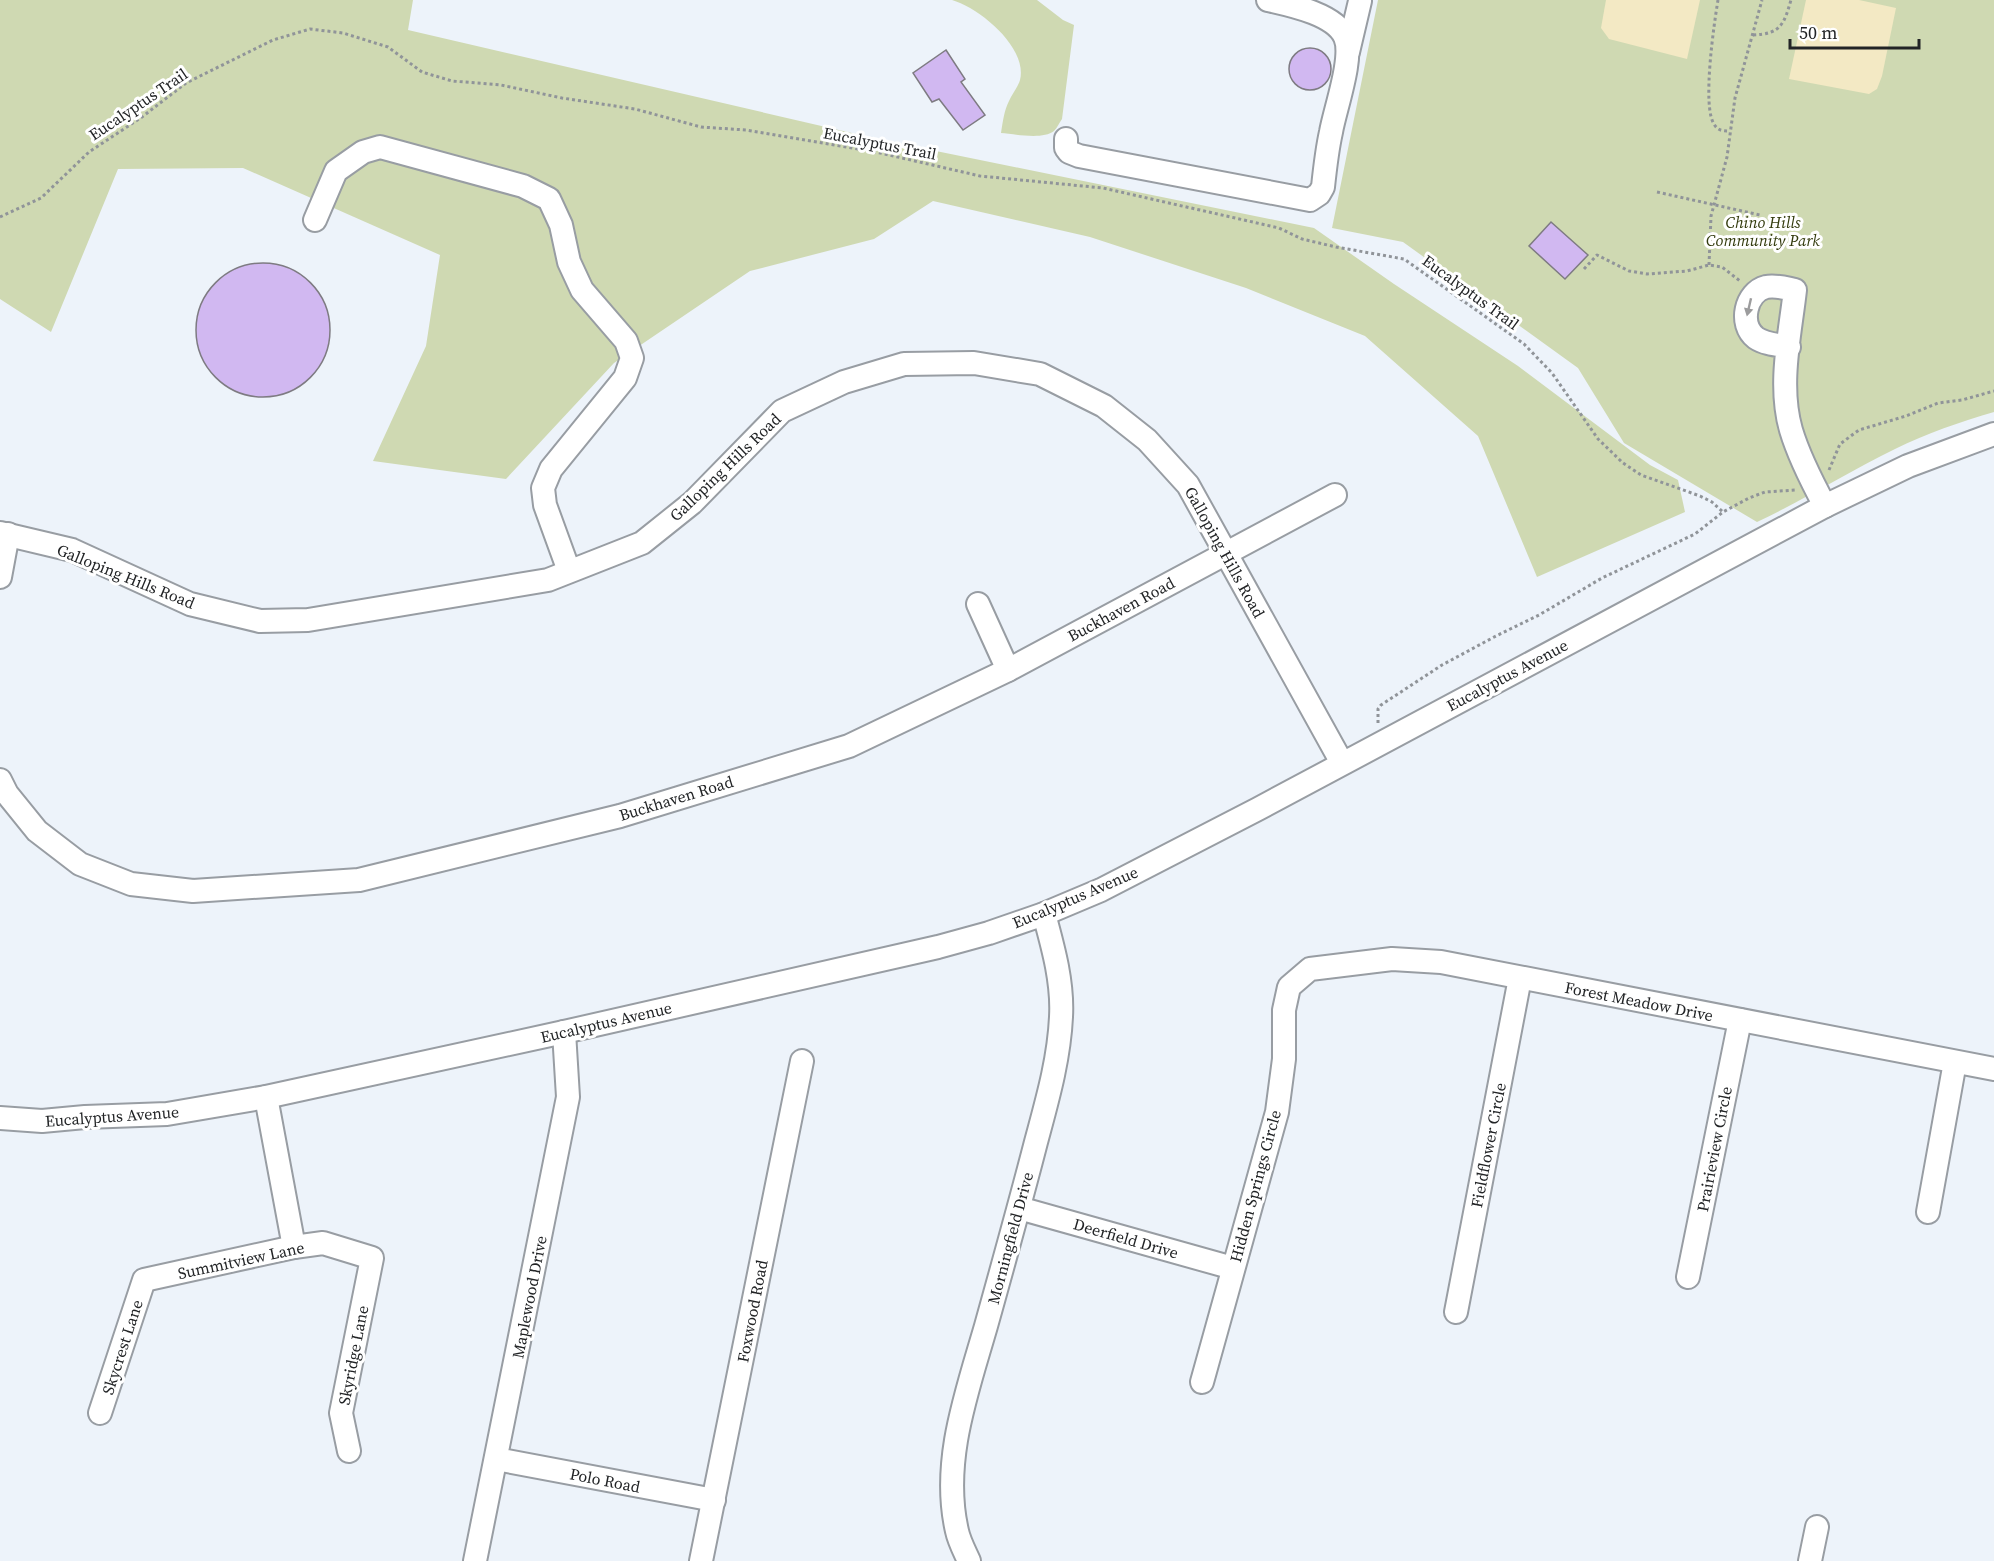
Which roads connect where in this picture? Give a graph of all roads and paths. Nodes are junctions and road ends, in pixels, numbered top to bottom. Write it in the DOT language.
graph roads {
  1 [pos="1268,0"];
  2 [pos="1360,0"];
  3 [pos="1718,0"];
  4 [pos="1762,0"];
  5 [pos="1791,0"];
  6 [pos="1323,16"];
  7 [pos="1753,35"];
  8 [pos="1347,55"];
  9 [pos="1730,131"];
  10 [pos="1066,139"];
  11 [pos="1657,192"];
  12 [pos="1714,204"];
  13 [pos="1760,214"];
  14 [pos="0,217"];
  15 [pos="315,220"];
  16 [pos="1709,265"];
  17 [pos="1584,269"];
  18 [pos="1734,288"];
  19 [pos="1789,347"];
  20 [pos="1994,391"];
  21 [pos="1994,434"];
  22 [pos="1801,485"];
  23 [pos="1335,495"];
  24 [pos="1826,506"];
  25 [pos="1723,512"];
  26 [pos="4,534"];
  27 [pos="1226,553"];
  28 [pos="569,571"];
  29 [pos="0,577"];
  30 [pos="978,604"];
  31 [pos="1008,670"];
  32 [pos="1385,739"];
  33 [pos="1342,763"];
  34 [pos="0,780"];
  35 [pos="1044,914"];
  36 [pos="1520,978"];
  37 [pos="1289,987"];
  38 [pos="1740,1020"];
  39 [pos="564,1032"];
  40 [pos="802,1062"];
  41 [pos="1955,1062"];
  42 [pos="1994,1069"];
  43 [pos="266,1097"];
  44 [pos="0,1118"];
  45 [pos="1019,1208"];
  46 [pos="1928,1212"];
  47 [pos="294,1247"];
  48 [pos="372,1258"];
  49 [pos="1233,1268"];
  50 [pos="1688,1277"];
  51 [pos="144,1280"];
  52 [pos="1456,1312"];
  53 [pos="1202,1382"];
  54 [pos="100,1413"];
  55 [pos="349,1451"];
  56 [pos="496,1459"];
  57 [pos="714,1500"];
  58 [pos="1817,1527"];
  59 [pos="476,1561"];
  60 [pos="701,1561"];
  61 [pos="969,1561"];
  62 [pos="1810,1561"];
  1 -- 6 [label="street"];
  2 -- 6 [label="street"];
  2 -- 8 [label="street"];
  3 -- 9 [label="path"];
  4 -- 7 [label="path"];
  5 -- 7 [label="path"];
  6 -- 8 [label="street"];
  7 -- 9 [label="path"];
  8 -- 10 [label="street"];
  9 -- 12 [label="path"];
  11 -- 12 [label="path"];
  12 -- 13 [label="path"];
  12 -- 16 [label="path"];
  14 -- 25 [label="path, Eucalyptus Trail"];
  15 -- 28 [label="street"];
  16 -- 17 [label="path"];
  16 -- 18 [label="path"];
  19 -- 19 [label="street, one-way"];
  19 -- 22 [label="street"];
  20 -- 22 [label="path"];
  21 -- 24 [label="street, Eucalyptus Avenue"];
  22 -- 24 [label="street"];
  22 -- 25 [label="path"];
  23 -- 27 [label="street, Buckhaven Road"];
  24 -- 32 [label="street, Eucalyptus Avenue"];
  25 -- 32 [label="path"];
  26 -- 28 [label="street, Galloping Hills Road"];
  26 -- 29 [label="street"];
  27 -- 28 [label="street, Galloping Hills Road"];
  27 -- 31 [label="street, Buckhaven Road"];
  27 -- 33 [label="street, Galloping Hills Road"];
  30 -- 31 [label="street"];
  31 -- 34 [label="street, Buckhaven Road"];
  32 -- 33 [label="street, Eucalyptus Avenue"];
  33 -- 35 [label="street, Eucalyptus Avenue"];
  35 -- 39 [label="street, Eucalyptus Avenue"];
  35 -- 45 [label="street, Morningfield Drive"];
  36 -- 37 [label="street, Forest Meadow Drive"];
  36 -- 38 [label="street, Forest Meadow Drive"];
  36 -- 52 [label="street, Fieldflower Circle"];
  37 -- 49 [label="street, Hidden Springs Circle"];
  38 -- 41 [label="street, Forest Meadow Drive"];
  38 -- 50 [label="street, Prairieview Circle"];
  39 -- 43 [label="street, Eucalyptus Avenue"];
  39 -- 56 [label="street, Maplewood Drive"];
  40 -- 57 [label="street, Foxwood Road"];
  41 -- 42 [label="street, Forest Meadow Drive"];
  41 -- 46 [label="street"];
  43 -- 44 [label="street, Eucalyptus Avenue"];
  43 -- 47 [label="street"];
  45 -- 49 [label="street, Deerfield Drive"];
  45 -- 61 [label="street, Morningfield Drive"];
  47 -- 48 [label="street, Summitview Lane"];
  47 -- 51 [label="street, Summitview Lane"];
  48 -- 55 [label="street, Skyridge Lane"];
  49 -- 53 [label="street, Hidden Springs Circle"];
  51 -- 54 [label="street, Skycrest Lane"];
  56 -- 57 [label="street, Polo Road"];
  56 -- 59 [label="street, Maplewood Drive"];
  57 -- 60 [label="street, Foxwood Road"];
  58 -- 62 [label="street"];
}
